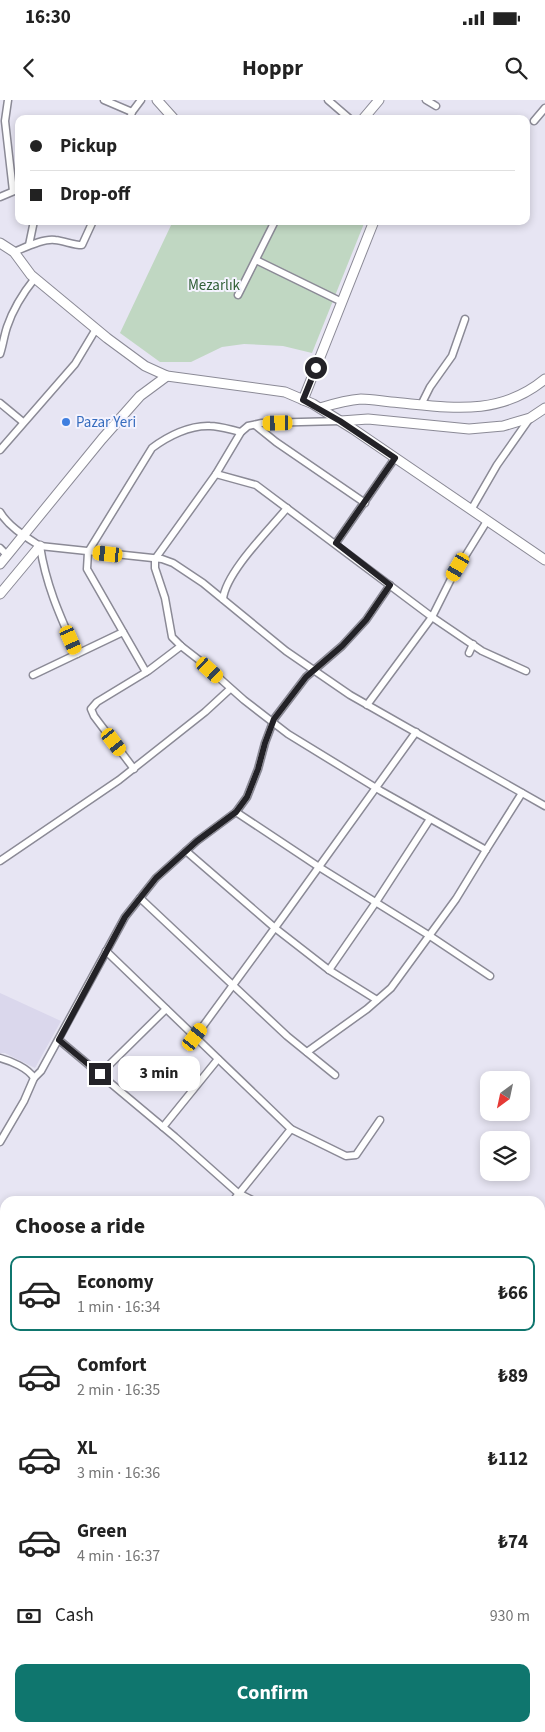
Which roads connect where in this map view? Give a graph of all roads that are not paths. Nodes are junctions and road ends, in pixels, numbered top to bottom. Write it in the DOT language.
graph roads {
  1 [pos="8,100"];
  2 [pos="104,100"];
  3 [pos="141,100"];
  4 [pos="157,100"];
  5 [pos="328,100"];
  6 [pos="379,100"];
  7 [pos="426,100"];
  8 [pos="436,106"];
  9 [pos="545,108"];
  10 [pos="131,115"];
  11 [pos="170,115"];
  12 [pos="345,115"];
  13 [pos="366,115"];
  14 [pos="3,120"];
  15 [pos="534,121"];
  16 [pos="15,185"];
  17 [pos="15,190"];
  18 [pos="0,197"];
  19 [pos="33,225"];
  20 [pos="91,225"];
  21 [pos="273,225"];
  22 [pos="372,225"];
  23 [pos="0,243"];
  24 [pos="29,246"];
  25 [pos="14,252"];
  26 [pos="256,260"];
  27 [pos="36,278"];
  28 [pos="238,295"];
  29 [pos="342,302"];
  30 [pos="465,319"];
  31 [pos="96,329"];
  32 [pos="0,354"];
  33 [pos="167,376"];
  34 [pos="545,379"];
  35 [pos="303,400"];
  36 [pos="0,403"];
  37 [pos="421,405"];
  38 [pos="320,408"];
  39 [pos="545,408"];
  40 [pos="530,418"];
  41 [pos="340,421"];
  42 [pos="23,422"];
  43 [pos="255,424"];
  44 [pos="241,432"];
  45 [pos="0,450"];
  46 [pos="395,458"];
  47 [pos="216,474"];
  48 [pos="365,503"];
  49 [pos="287,508"];
  50 [pos="471,510"];
  51 [pos="0,512"];
  52 [pos="487,521"];
  53 [pos="23,535"];
  54 [pos="336,543"];
  55 [pos="40,546"];
  56 [pos="0,548"];
  57 [pos="88,552"];
  58 [pos="7,555"];
  59 [pos="155,559"];
  60 [pos="545,560"];
  61 [pos="0,564"];
  62 [pos="390,585"];
  63 [pos="0,594"];
  64 [pos="223,599"];
  65 [pos="432,617"];
  66 [pos="123,632"];
  67 [pos="473,644"];
  68 [pos="181,646"];
  69 [pos="469,653"];
  70 [pos="77,654"];
  71 [pos="314,671"];
  72 [pos="526,671"];
  73 [pos="146,672"];
  74 [pos="33,675"];
  75 [pos="230,688"];
  76 [pos="367,705"];
  77 [pos="272,722"];
  78 [pos="416,732"];
  79 [pos="134,769"];
  80 [pos="376,788"];
  81 [pos="522,793"];
  82 [pos="545,806"];
  83 [pos="236,812"];
  84 [pos="430,818"];
  85 [pos="486,850"];
  86 [pos="186,851"];
  87 [pos="0,861"];
  88 [pos="319,868"];
  89 [pos="140,898"];
  90 [pos="376,902"];
  91 [pos="275,928"];
  92 [pos="430,936"];
  93 [pos="106,951"];
  94 [pos="329,970"];
  95 [pos="490,976"];
  96 [pos="233,985"];
  97 [pos="377,1000"];
  98 [pos="166,1009"];
  99 [pos="195,1037"];
  100 [pos="59,1040"];
  101 [pos="307,1052"];
  102 [pos="0,1058"];
  103 [pos="218,1058"];
  104 [pos="100,1074"];
  105 [pos="335,1075"];
  106 [pos="34,1078"];
  107 [pos="380,1120"];
  108 [pos="163,1127"];
  109 [pos="291,1129"];
  110 [pos="0,1142"];
  111 [pos="238,1194"];
  112 [pos="243,1196"];
  1 -- 14 [label="street"];
  2 -- 10 [label="street"];
  3 -- 10 [label="street"];
  4 -- 11 [label="main road"];
  5 -- 12 [label="street"];
  6 -- 13 [label="main road"];
  7 -- 8 [label="street"];
  9 -- 15 [label="street"];
  14 -- 16 [label="street"];
  17 -- 18 [label="street"];
  19 -- 24 [label="street"];
  20 -- 24 [label="street"];
  21 -- 26 [label="street"];
  22 -- 29 [label="main road"];
  23 -- 25 [label="main road"];
  24 -- 25 [label="street"];
  25 -- 27 [label="main road"];
  26 -- 28 [label="street"];
  26 -- 29 [label="street"];
  27 -- 31 [label="main road"];
  27 -- 32 [label="street"];
  29 -- 35 [label="main road"];
  30 -- 37 [label="street"];
  31 -- 33 [label="main road"];
  31 -- 42 [label="street"];
  33 -- 35 [label="main road"];
  33 -- 53 [label="main road"];
  34 -- 37 [label="main road"];
  35 -- 38 [label="main road"];
  36 -- 42 [label="street"];
  37 -- 38 [label="main road"];
  38 -- 41 [label="main road"];
  39 -- 40 [label="main road"];
  40 -- 41 [label="main road"];
  40 -- 50 [label="street"];
  41 -- 43 [label="street"];
  41 -- 46 [label="main road"];
  42 -- 45 [label="street"];
  43 -- 44 [label="street"];
  43 -- 48 [label="street"];
  44 -- 47 [label="street"];
  44 -- 57 [label="street"];
  46 -- 48 [label="street"];
  46 -- 50 [label="main road"];
  47 -- 49 [label="street"];
  47 -- 59 [label="street"];
  48 -- 54 [label="street"];
  49 -- 54 [label="street"];
  49 -- 64 [label="street"];
  50 -- 52 [label="main road"];
  51 -- 53 [label="street"];
  52 -- 60 [label="main road"];
  52 -- 65 [label="street"];
  53 -- 55 [label="street"];
  53 -- 58 [label="main road"];
  54 -- 62 [label="street"];
  55 -- 57 [label="street"];
  55 -- 63 [label="main road"];
  55 -- 70 [label="street"];
  56 -- 58 [label="street"];
  57 -- 59 [label="street"];
  57 -- 66 [label="street"];
  58 -- 61 [label="main road"];
  59 -- 64 [label="street"];
  59 -- 68 [label="street"];
  62 -- 65 [label="street"];
  62 -- 71 [label="street"];
  64 -- 71 [label="street"];
  65 -- 67 [label="street"];
  65 -- 76 [label="street"];
  66 -- 70 [label="street"];
  66 -- 73 [label="street"];
  67 -- 69 [label="street"];
  67 -- 72 [label="street"];
  68 -- 73 [label="street"];
  68 -- 75 [label="street"];
  70 -- 74 [label="street"];
  71 -- 76 [label="street"];
  71 -- 77 [label="street"];
  73 -- 79 [label="street"];
  75 -- 77 [label="street"];
  75 -- 79 [label="street"];
  76 -- 78 [label="street"];
  77 -- 80 [label="street"];
  77 -- 83 [label="street"];
  78 -- 80 [label="street"];
  78 -- 81 [label="street"];
  79 -- 87 [label="street"];
  80 -- 84 [label="street"];
  80 -- 88 [label="street"];
  81 -- 82 [label="street"];
  81 -- 85 [label="street"];
  83 -- 86 [label="street"];
  83 -- 88 [label="street"];
  84 -- 85 [label="street"];
  84 -- 90 [label="street"];
  85 -- 92 [label="street"];
  86 -- 89 [label="street"];
  86 -- 91 [label="street"];
  88 -- 90 [label="street"];
  88 -- 91 [label="street"];
  89 -- 93 [label="street"];
  89 -- 96 [label="street"];
  90 -- 92 [label="street"];
  90 -- 94 [label="street"];
  91 -- 94 [label="street"];
  91 -- 96 [label="street"];
  92 -- 95 [label="street"];
  92 -- 97 [label="street"];
  93 -- 98 [label="street"];
  93 -- 100 [label="street"];
  94 -- 97 [label="street"];
  96 -- 99 [label="street"];
  96 -- 101 [label="street"];
  97 -- 101 [label="street"];
  98 -- 99 [label="street"];
  98 -- 104 [label="street"];
  99 -- 103 [label="street"];
  100 -- 104 [label="street"];
  100 -- 106 [label="street"];
  101 -- 105 [label="street"];
  102 -- 106 [label="street"];
  103 -- 108 [label="street"];
  103 -- 109 [label="street"];
  104 -- 108 [label="street"];
  106 -- 110 [label="street"];
  107 -- 109 [label="street"];
  108 -- 111 [label="street"];
  109 -- 111 [label="street"];
  111 -- 112 [label="street"];
}
